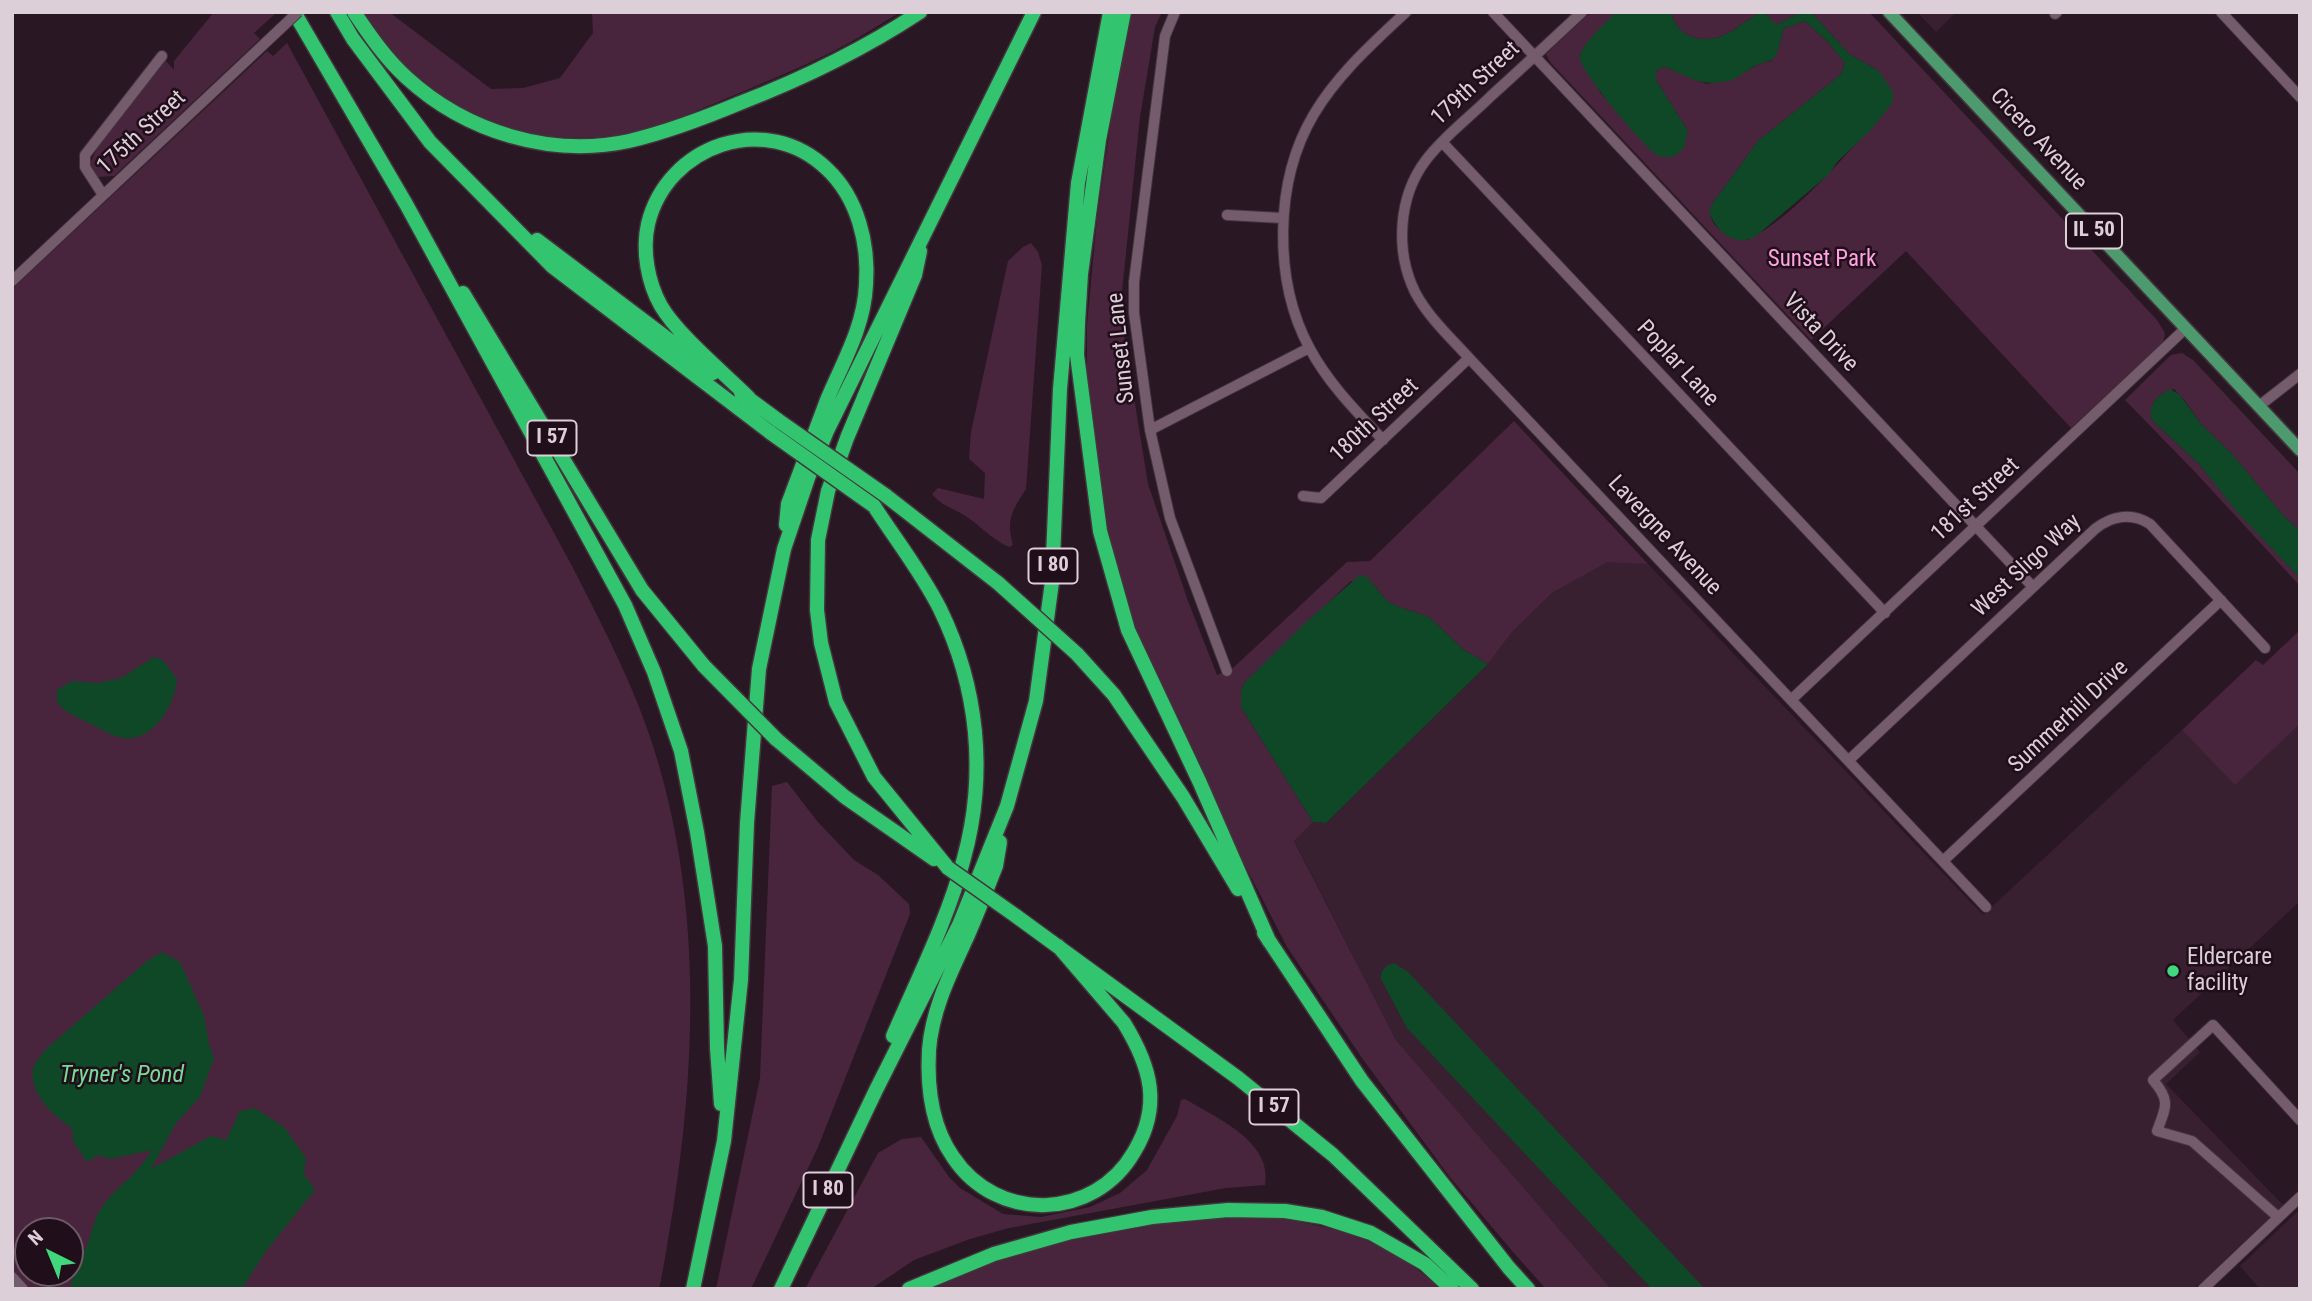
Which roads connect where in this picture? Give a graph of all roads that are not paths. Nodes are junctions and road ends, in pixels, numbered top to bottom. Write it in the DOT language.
graph roads {
  1 [pos="296,12"];
  2 [pos="337,12"];
  3 [pos="354,12"];
  4 [pos="920,12"];
  5 [pos="1034,12"];
  6 [pos="1110,12"];
  7 [pos="1124,12"];
  8 [pos="1175,12"];
  9 [pos="1406,12"];
  10 [pos="1493,12"];
  11 [pos="1582,12"];
  12 [pos="1889,12"];
  13 [pos="2221,12"];
  14 [pos="162,56"];
  15 [pos="1535,56"];
  16 [pos="2300,97"];
  17 [pos="1442,142"];
  18 [pos="1428,157"];
  19 [pos="103,195"];
  20 [pos="405,204"];
  21 [pos="491,204"];
  22 [pos="1227,215"];
  23 [pos="1282,218"];
  24 [pos="923,233"];
  25 [pos="12,281"];
  26 [pos="2186,328"];
  27 [pos="1309,348"];
  28 [pos="1469,358"];
  29 [pos="2300,374"];
  30 [pos="749,398"];
  31 [pos="2259,406"];
  32 [pos="775,427"];
  33 [pos="1150,430"];
  34 [pos="1383,440"];
  35 [pos="2300,450"];
  36 [pos="1303,496"];
  37 [pos="1977,527"];
  38 [pos="784,549"];
  39 [pos="2033,587"];
  40 [pos="2221,600"];
  41 [pos="1885,613"];
  42 [pos="2265,648"];
  43 [pos="1227,671"];
  44 [pos="1792,699"];
  45 [pos="1849,760"];
  46 [pos="1007,806"];
  47 [pos="914,837"];
  48 [pos="1943,861"];
  49 [pos="1986,907"];
  50 [pos="1269,941"];
  51 [pos="1058,946"];
  52 [pos="876,1090"];
  53 [pos="2300,1120"];
  54 [pos="724,1141"];
  55 [pos="2300,1197"];
  56 [pos="2278,1217"];
  57 [pos="12,1277"];
  58 [pos="23,1289"];
  59 [pos="693,1289"];
  60 [pos="781,1289"];
  61 [pos="909,1289"];
  62 [pos="1452,1289"];
  63 [pos="1472,1289"];
  64 [pos="1528,1289"];
  65 [pos="2203,1289"];
  1 -- 19 [label="street, 175th Street, bridge"];
  1 -- 20 [label="highway, I 57"];
  2 -- 21 [label="highway"];
  3 -- 4 [label="highway"];
  5 -- 24 [label="highway"];
  6 -- 46 [label="highway, I 80"];
  7 -- 50 [label="highway"];
  8 -- 33 [label="street, Sunset Lane"];
  9 -- 23 [label="street"];
  10 -- 15 [label="street, Vista Drive"];
  11 -- 15 [label="street, 179th Street"];
  12 -- 26 [label="main road, Cicero Avenue / IL 50"];
  13 -- 16 [label="street"];
  14 -- 19 [label="street"];
  15 -- 17 [label="street, 179th Street"];
  15 -- 37 [label="street, Vista Drive"];
  17 -- 18 [label="street, 179th Street"];
  17 -- 41 [label="street, Poplar Lane"];
  18 -- 28 [label="street, Lavergne Avenue"];
  19 -- 25 [label="street, 175th Street"];
  20 -- 47 [label="highway, I 57, bridge"];
  20 -- 54 [label="highway"];
  21 -- 30 [label="highway"];
  21 -- 32 [label="highway"];
  22 -- 23 [label="street"];
  23 -- 27 [label="street"];
  24 -- 38 [label="highway"];
  24 -- 47 [label="highway"];
  26 -- 31 [label="main road, Cicero Avenue / IL 50"];
  26 -- 37 [label="street, 181st Street"];
  27 -- 33 [label="street"];
  27 -- 34 [label="street"];
  28 -- 34 [label="street, 180th Street"];
  28 -- 44 [label="street, Lavergne Avenue"];
  29 -- 31 [label="street"];
  30 -- 32 [label="highway"];
  30 -- 38 [label="highway"];
  31 -- 35 [label="main road, Cicero Avenue / IL 50"];
  32 -- 50 [label="highway, bridge"];
  32 -- 52 [label="highway, bridge"];
  33 -- 43 [label="street, Sunset Lane"];
  34 -- 36 [label="street, 180th Street"];
  37 -- 39 [label="street, Vista Drive"];
  37 -- 41 [label="street, 181st Street"];
  38 -- 54 [label="highway"];
  39 -- 40 [label="street, West Sligo Way"];
  39 -- 45 [label="street, West Sligo Way"];
  40 -- 42 [label="street, West Sligo Way"];
  40 -- 48 [label="street, Summerhill Drive"];
  41 -- 44 [label="street, 181st Street"];
  44 -- 45 [label="street, Lavergne Avenue"];
  45 -- 48 [label="street, Lavergne Avenue"];
  46 -- 51 [label="highway"];
  46 -- 52 [label="highway, I 80"];
  47 -- 51 [label="highway, I 57, bridge"];
  48 -- 49 [label="street, Lavergne Avenue"];
  50 -- 64 [label="highway"];
  51 -- 63 [label="highway, I 57"];
  52 -- 60 [label="highway, I 80"];
  53 -- 56 [label="street"];
  54 -- 59 [label="highway"];
  55 -- 56 [label="street"];
  56 -- 65 [label="street"];
  57 -- 58 [label="street"];
  61 -- 62 [label="highway"];
}
